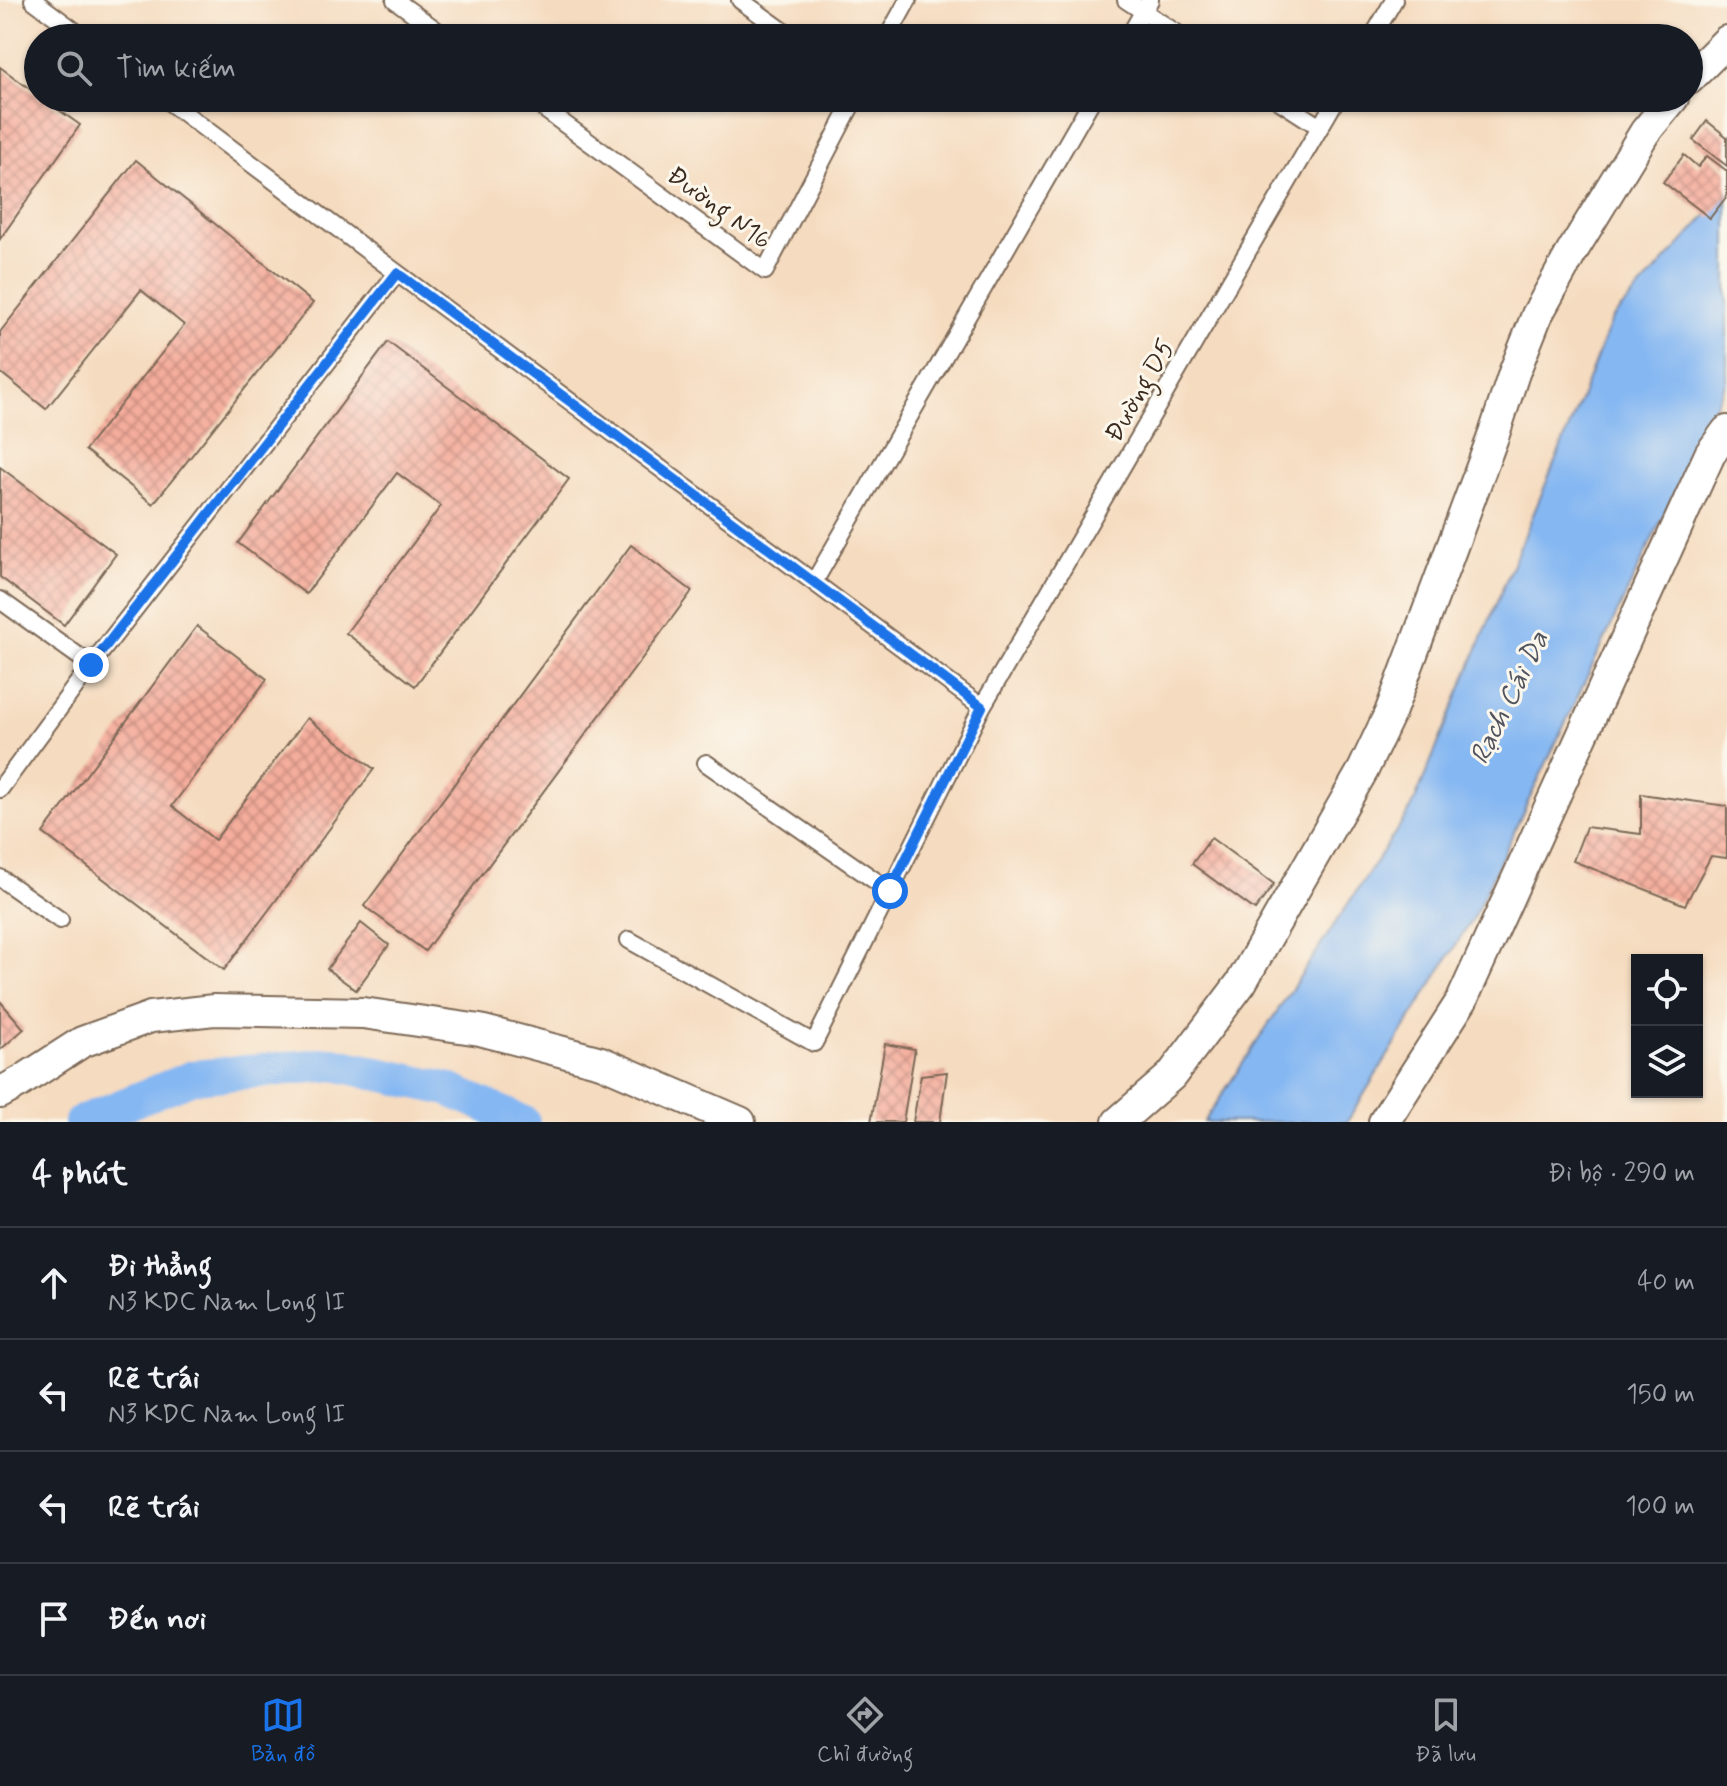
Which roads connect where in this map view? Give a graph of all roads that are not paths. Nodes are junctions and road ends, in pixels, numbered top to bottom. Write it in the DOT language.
graph roads {
  1 [pos="33,0"];
  2 [pos="395,0"];
  3 [pos="740,0"];
  4 [pos="908,0"];
  5 [pos="1126,0"];
  6 [pos="1394,0"];
  7 [pos="1147,6"];
  8 [pos="65,24"];
  9 [pos="428,24"];
  10 [pos="773,24"];
  11 [pos="895,24"];
  12 [pos="1136,24"];
  13 [pos="1168,24"];
  14 [pos="1380,24"];
  15 [pos="1727,41"];
  16 [pos="1703,65"];
  17 [pos="183,112"];
  18 [pos="548,112"];
  19 [pos="848,112"];
  20 [pos="1085,112"];
  21 [pos="1297,112"];
  22 [pos="1329,112"];
  23 [pos="1661,112"];
  24 [pos="1320,127"];
  25 [pos="397,273"];
  26 [pos="1727,431"];
  27 [pos="814,582"];
  28 [pos="0,600"];
  29 [pos="91,665"];
  30 [pos="982,707"];
  31 [pos="706,763"];
  32 [pos="0,789"];
  33 [pos="0,878"];
  34 [pos="890,891"];
  35 [pos="60,920"];
  36 [pos="629,940"];
  37 [pos="0,1093"];
  38 [pos="740,1122"];
  39 [pos="1118,1122"];
  40 [pos="1384,1122"];
  1 -- 8 [label="lane"];
  2 -- 9 [label="lane"];
  3 -- 10 [label="lane"];
  4 -- 11 [label="lane"];
  5 -- 7 [label="lane"];
  6 -- 14 [label="lane"];
  7 -- 12 [label="lane"];
  7 -- 13 [label="lane"];
  15 -- 16 [label="street"];
  17 -- 25 [label="lane"];
  18 -- 19 [label="lane, Đường N16"];
  20 -- 27 [label="lane"];
  21 -- 24 [label="lane"];
  22 -- 24 [label="lane, Đường D5"];
  23 -- 39 [label="street"];
  24 -- 30 [label="lane, Đường D5"];
  25 -- 27 [label="lane"];
  25 -- 29 [label="lane"];
  26 -- 40 [label="street"];
  27 -- 30 [label="lane"];
  28 -- 29 [label="lane"];
  29 -- 32 [label="lane"];
  30 -- 34 [label="lane, Đường D5"];
  31 -- 34 [label="lane"];
  33 -- 35 [label="lane"];
  34 -- 36 [label="lane, Đường D5"];
  37 -- 38 [label="street"];
}
